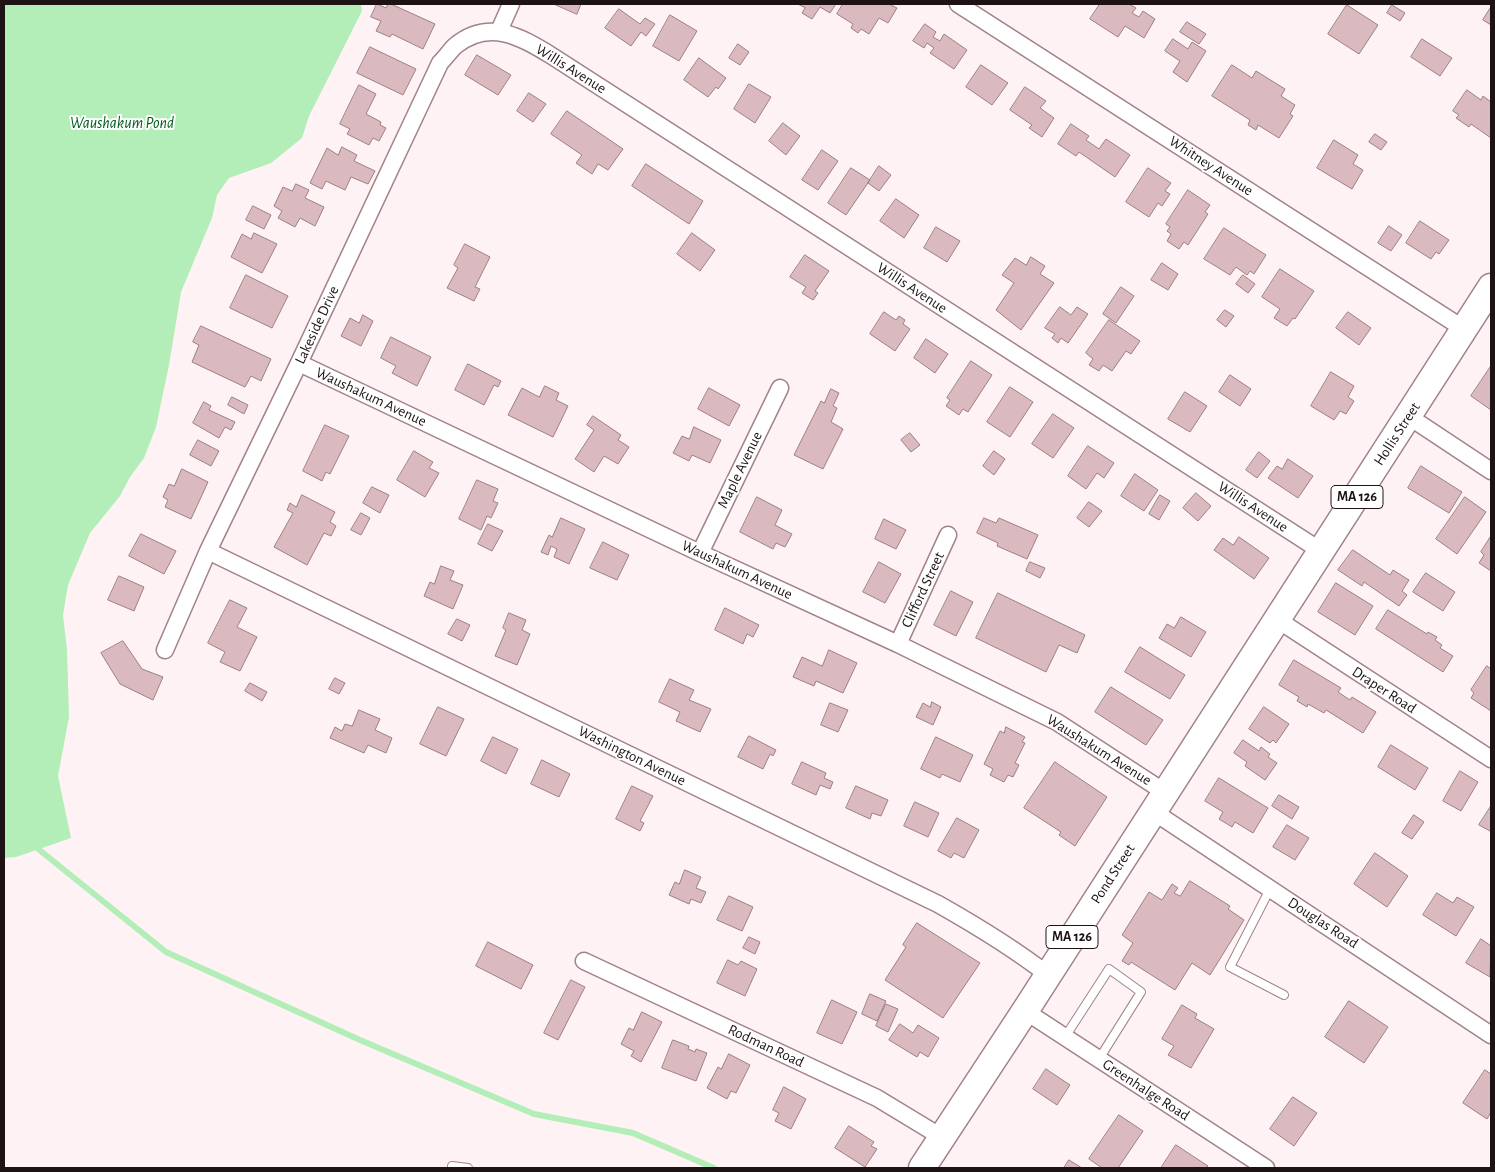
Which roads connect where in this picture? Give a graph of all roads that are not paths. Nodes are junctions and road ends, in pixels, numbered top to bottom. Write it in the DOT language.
graph roads {
  1 [pos="511,4"];
  2 [pos="958,4"];
  3 [pos="499,31"];
  4 [pos="1491,287"];
  5 [pos="1464,329"];
  6 [pos="299,363"];
  7 [pos="780,388"];
  8 [pos="1408,416"];
  9 [pos="1491,471"];
  10 [pos="948,535"];
  11 [pos="208,551"];
  12 [pos="1322,551"];
  13 [pos="700,553"];
  14 [pos="1278,620"];
  15 [pos="898,644"];
  16 [pos="165,650"];
  17 [pos="1222,706"];
  18 [pos="1491,759"];
  19 [pos="1160,802"];
  20 [pos="1270,889"];
  21 [pos="584,961"];
  22 [pos="1048,975"];
  23 [pos="1284,995"];
  24 [pos="1025,1011"];
  25 [pos="1491,1035"];
  26 [pos="1065,1037"];
  27 [pos="1099,1059"];
  28 [pos="943,1138"];
  29 [pos="452,1166"];
  30 [pos="468,1168"];
  31 [pos="922,1168"];
  32 [pos="1266,1168"];
  1 -- 3 [label="street"];
  2 -- 5 [label="street, Whitney Avenue"];
  3 -- 6 [label="street, Lakeside Drive"];
  3 -- 12 [label="street, Willis Avenue"];
  4 -- 5 [label="main road, Hollis Street / MA 126"];
  5 -- 8 [label="main road, Hollis Street / MA 126"];
  6 -- 11 [label="street, Lakeside Drive"];
  6 -- 13 [label="street, Waushakum Avenue"];
  7 -- 13 [label="street, Maple Avenue"];
  8 -- 9 [label="street"];
  8 -- 12 [label="main road, Hollis Street / MA 126"];
  10 -- 15 [label="street, Clifford Street"];
  11 -- 16 [label="street, Lakeside Drive"];
  11 -- 22 [label="street, Washington Avenue"];
  12 -- 14 [label="main road, Hollis Street / MA 126"];
  13 -- 15 [label="street, Waushakum Avenue"];
  14 -- 17 [label="main road, Hollis Street / MA 126"];
  14 -- 18 [label="street, Draper Road"];
  15 -- 19 [label="street, Waushakum Avenue"];
  17 -- 19 [label="main road, Pond Street / MA 126"];
  19 -- 20 [label="street, Douglas Road"];
  19 -- 22 [label="main road, Pond Street / MA 126"];
  20 -- 23 [label="lane"];
  20 -- 25 [label="street, Douglas Road"];
  21 -- 28 [label="street, Rodman Road"];
  22 -- 24 [label="main road, Pond Street / MA 126"];
  24 -- 26 [label="street, Greenhalge Road"];
  24 -- 28 [label="main road, Pond Street / MA 126"];
  26 -- 27 [label="street, Greenhalge Road"];
  26 -- 27 [label="lane"];
  27 -- 32 [label="street, Greenhalge Road"];
  28 -- 31 [label="main road, Pond Street / MA 126"];
  29 -- 30 [label="lane"];
}
